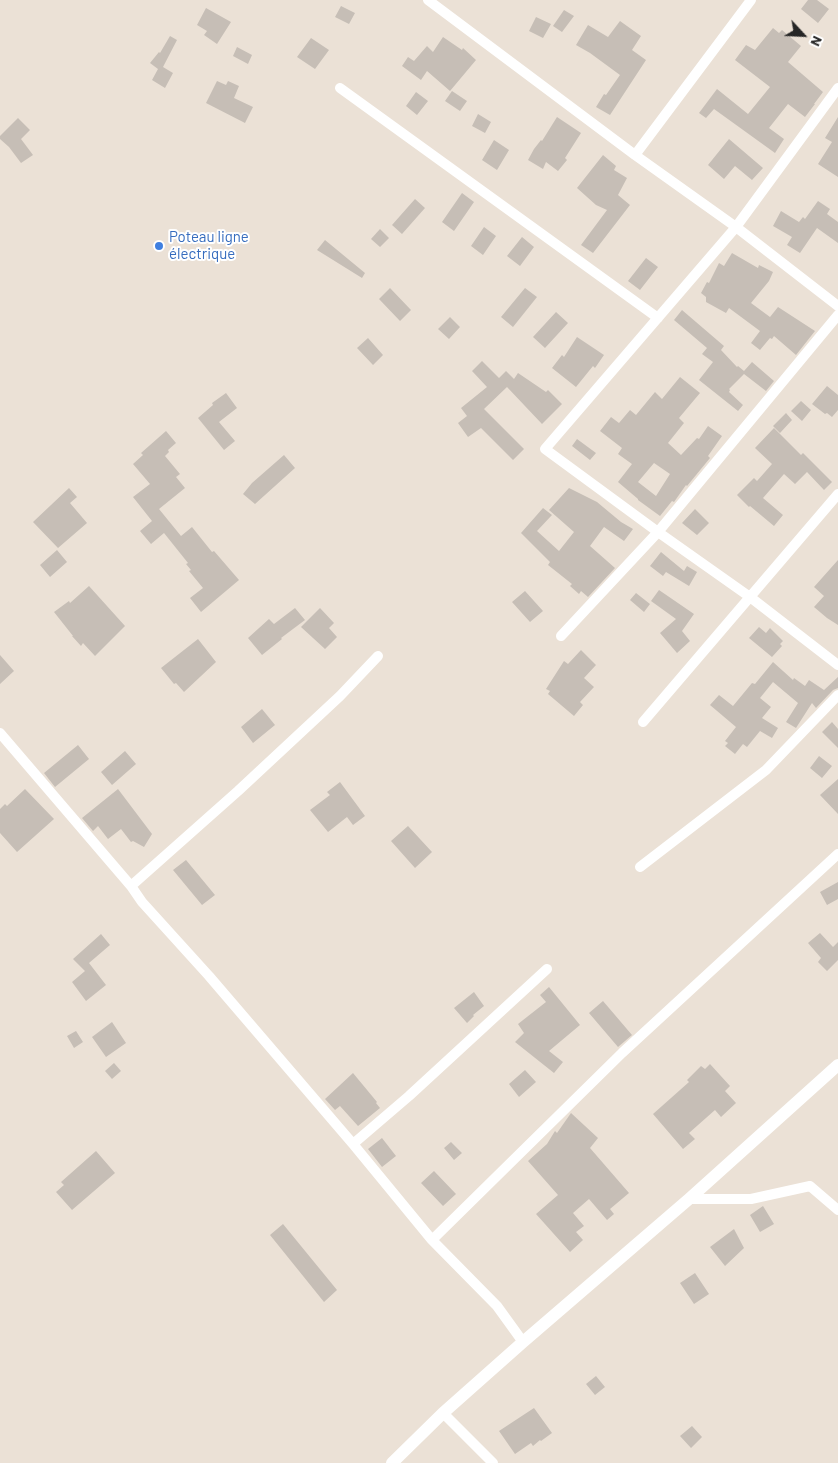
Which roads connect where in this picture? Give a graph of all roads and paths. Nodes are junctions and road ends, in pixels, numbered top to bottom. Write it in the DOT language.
graph roads {
  1 [pos="428,0"];
  2 [pos="751,0"];
  3 [pos="340,88"];
  4 [pos="838,88"];
  5 [pos="635,156"];
  6 [pos="736,227"];
  7 [pos="838,306"];
  8 [pos="838,314"];
  9 [pos="658,318"];
  10 [pos="838,494"];
  11 [pos="658,532"];
  12 [pos="750,597"];
  13 [pos="561,636"];
  14 [pos="378,656"];
  15 [pos="838,665"];
  16 [pos="838,695"];
  17 [pos="643,722"];
  18 [pos="0,733"];
  19 [pos="838,854"];
  20 [pos="640,867"];
  21 [pos="131,886"];
  22 [pos="547,968"];
  23 [pos="838,1065"];
  24 [pos="353,1144"];
  25 [pos="690,1199"];
  26 [pos="838,1210"];
  27 [pos="432,1240"];
  28 [pos="523,1342"];
  29 [pos="444,1413"];
  30 [pos="392,1463"];
  31 [pos="493,1463"];
  1 -- 5 [label="street"];
  2 -- 5 [label="street"];
  3 -- 9 [label="street"];
  4 -- 6 [label="street"];
  5 -- 6 [label="street"];
  6 -- 7 [label="street"];
  6 -- 9 [label="street"];
  8 -- 11 [label="street"];
  9 -- 11 [label="street"];
  10 -- 12 [label="street"];
  11 -- 12 [label="street"];
  11 -- 13 [label="street"];
  12 -- 15 [label="street"];
  12 -- 17 [label="street"];
  14 -- 21 [label="street"];
  16 -- 20 [label="street"];
  18 -- 21 [label="street"];
  19 -- 27 [label="street"];
  21 -- 24 [label="street"];
  22 -- 24 [label="street"];
  23 -- 25 [label="street"];
  24 -- 27 [label="street"];
  25 -- 26 [label="street"];
  25 -- 28 [label="street"];
  27 -- 28 [label="street"];
  28 -- 29 [label="street"];
  29 -- 30 [label="street"];
  29 -- 31 [label="street"];
}
